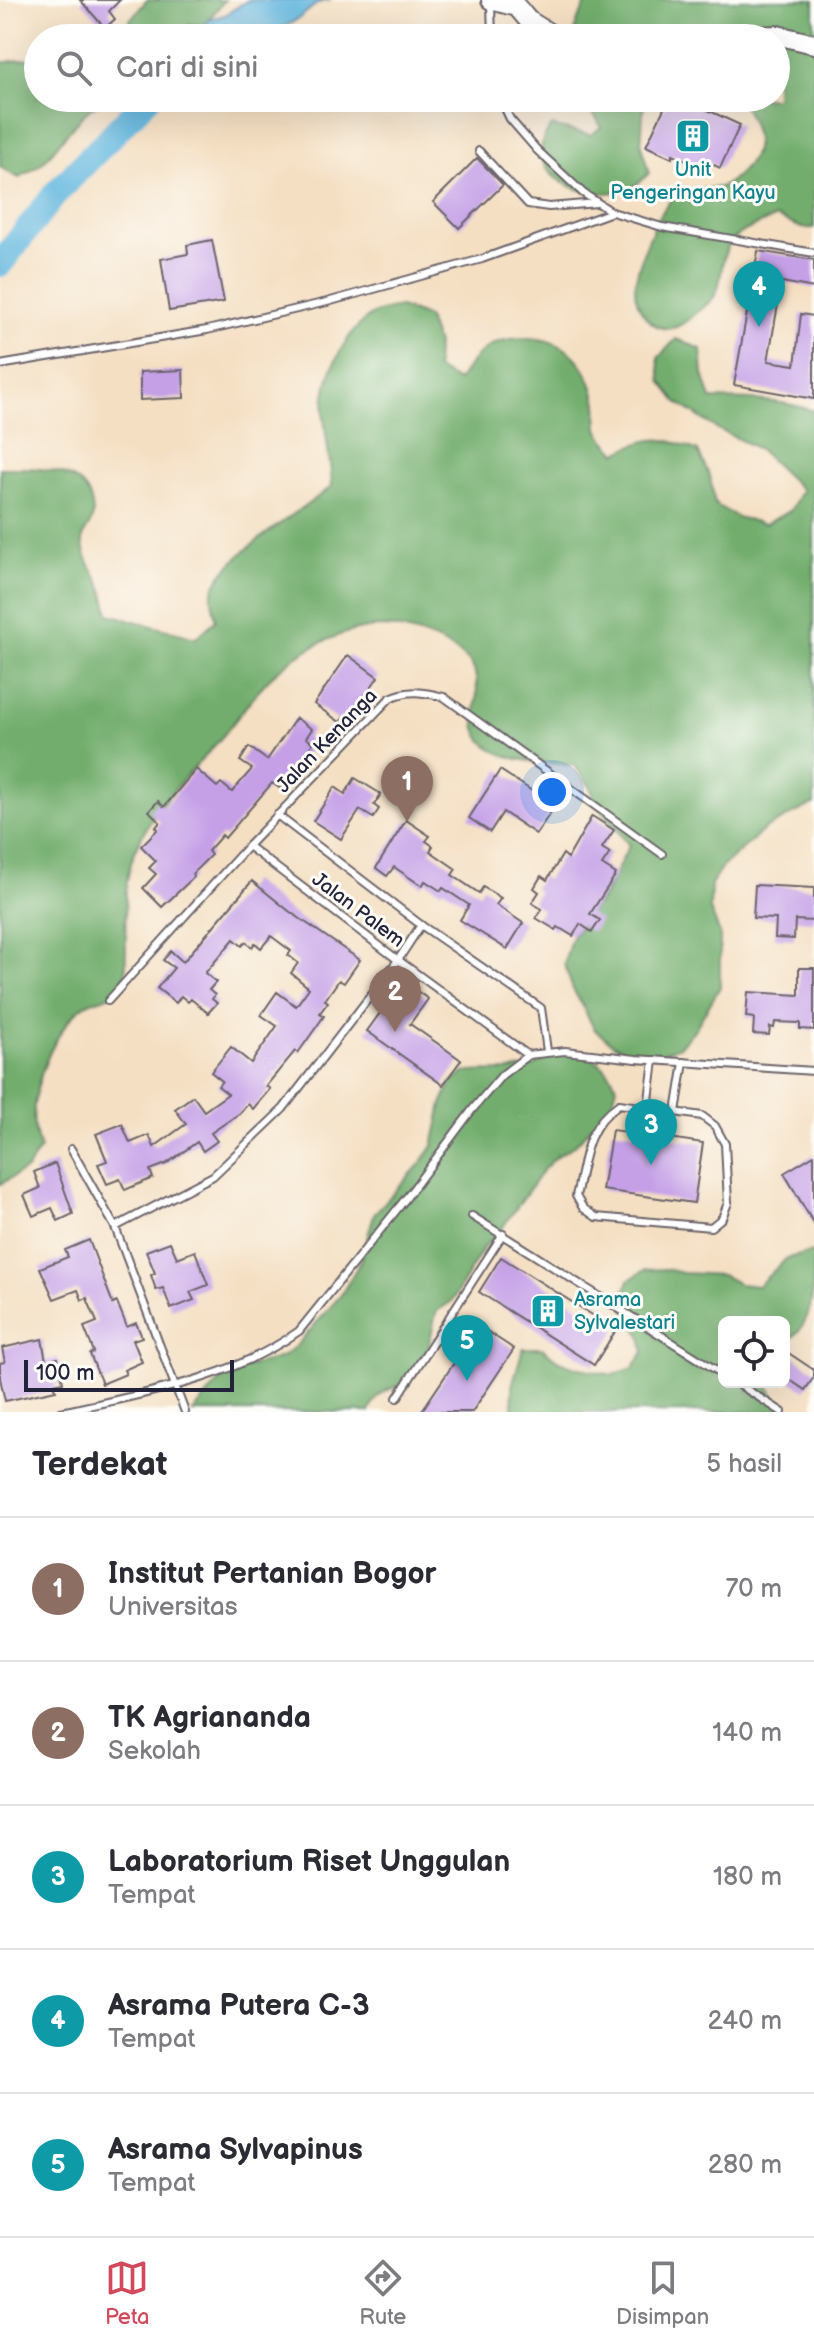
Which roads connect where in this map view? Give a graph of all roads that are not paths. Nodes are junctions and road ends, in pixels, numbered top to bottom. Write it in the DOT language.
graph roads {
  1 [pos="491,0"];
  2 [pos="492,24"];
  3 [pos="534,24"];
  4 [pos="790,38"];
  5 [pos="814,44"];
  6 [pos="507,112"];
  7 [pos="479,151"];
  8 [pos="597,203"];
  9 [pos="612,212"];
  10 [pos="814,253"];
  11 [pos="0,365"];
  12 [pos="277,815"];
  13 [pos="248,846"];
  14 [pos="662,854"];
  15 [pos="421,925"];
  16 [pos="398,960"];
  17 [pos="108,1001"];
  18 [pos="547,1051"];
  19 [pos="528,1055"];
  20 [pos="654,1060"];
  21 [pos="684,1062"];
  22 [pos="814,1071"];
  23 [pos="648,1108"];
  24 [pos="676,1112"];
  25 [pos="71,1149"];
  26 [pos="472,1216"];
  27 [pos="115,1227"];
  28 [pos="503,1234"];
  29 [pos="718,1371"];
  30 [pos="176,1386"];
  31 [pos="744,1388"];
  32 [pos="397,1398"];
  33 [pos="61,1412"];
  34 [pos="185,1412"];
  35 [pos="782,1412"];
  1 -- 2 [label="lane"];
  1 -- 3 [label="street"];
  4 -- 5 [label="street"];
  6 -- 8 [label="lane"];
  7 -- 8 [label="lane"];
  8 -- 9 [label="lane"];
  9 -- 10 [label="lane"];
  9 -- 11 [label="lane"];
  12 -- 13 [label="lane, Jalan Kenanga"];
  12 -- 14 [label="lane, Jalan Kenanga"];
  12 -- 15 [label="lane, Jalan Palem"];
  13 -- 16 [label="lane, Jalan Palem"];
  13 -- 17 [label="lane, Jalan Kenanga"];
  15 -- 16 [label="lane"];
  15 -- 18 [label="lane, Jalan Palem"];
  16 -- 19 [label="lane, Jalan Palem"];
  16 -- 27 [label="lane"];
  18 -- 19 [label="lane"];
  18 -- 20 [label="lane"];
  19 -- 30 [label="lane"];
  20 -- 21 [label="lane"];
  20 -- 23 [label="lane"];
  21 -- 22 [label="lane"];
  21 -- 24 [label="lane"];
  23 -- 24 [label="lane"];
  23 -- 24 [label="lane"];
  25 -- 27 [label="lane"];
  26 -- 28 [label="lane"];
  27 -- 30 [label="lane"];
  28 -- 29 [label="lane"];
  28 -- 32 [label="lane"];
  30 -- 33 [label="lane"];
  30 -- 34 [label="lane"];
  31 -- 35 [label="lane"];
}
